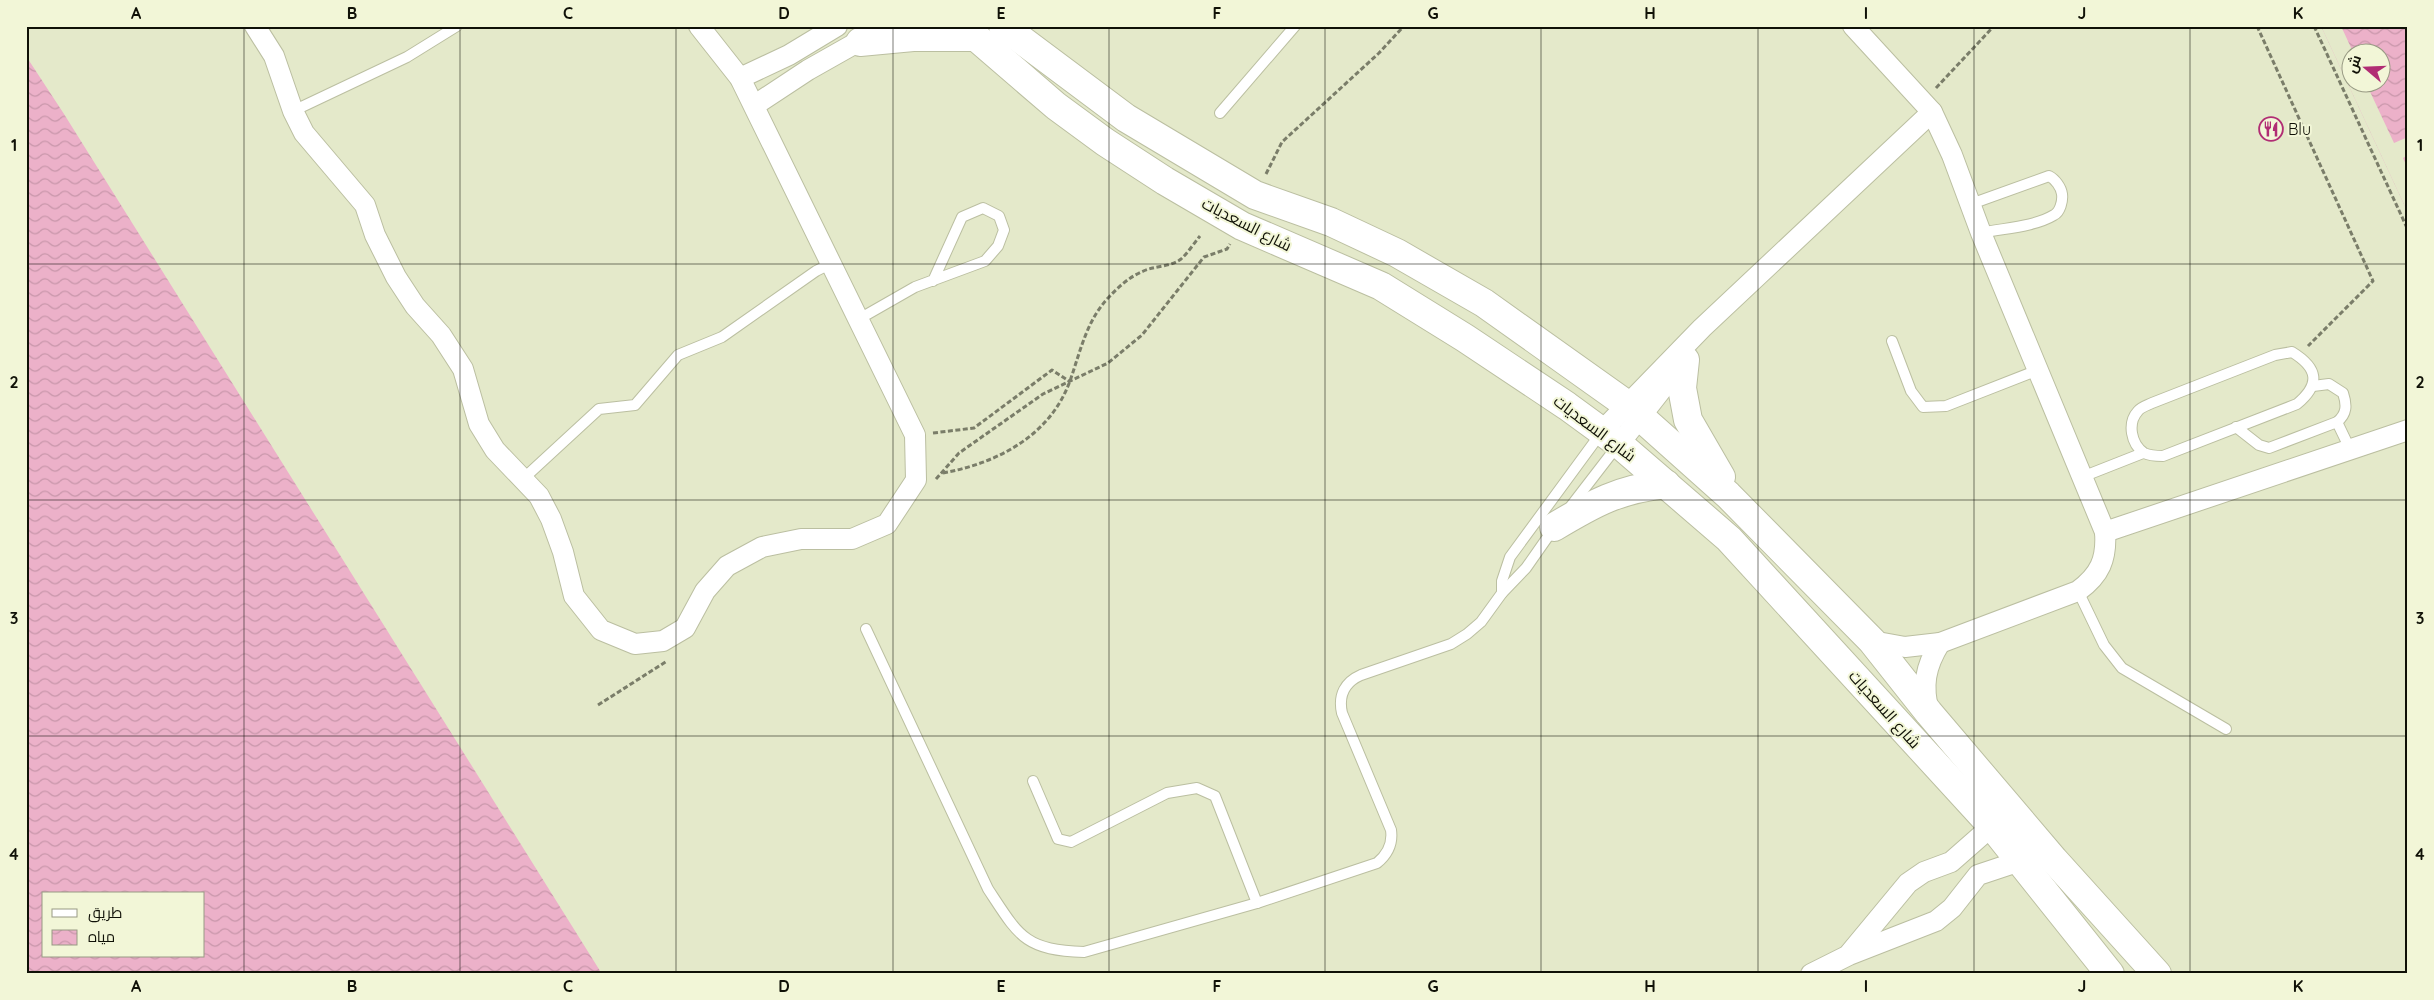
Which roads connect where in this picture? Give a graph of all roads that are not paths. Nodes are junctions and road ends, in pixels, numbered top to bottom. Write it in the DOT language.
graph roads {
  1 [pos="255,26"];
  2 [pos="457,26"];
  3 [pos="699,26"];
  4 [pos="837,26"];
  5 [pos="884,26"];
  6 [pos="1003,26"];
  7 [pos="1295,26"];
  8 [pos="1853,26"];
  9 [pos="969,32"];
  10 [pos="1030,38"];
  11 [pos="860,42"];
  12 [pos="740,78"];
  13 [pos="754,105"];
  14 [pos="1927,107"];
  15 [pos="293,111"];
  16 [pos="1220,113"];
  17 [pos="1970,204"];
  18 [pos="1981,232"];
  19 [pos="832,263"];
  20 [pos="1769,267"];
  21 [pos="933,281"];
  22 [pos="859,319"];
  23 [pos="1892,341"];
  24 [pos="1685,360"];
  25 [pos="2038,370"];
  26 [pos="2313,386"];
  27 [pos="1633,410"];
  28 [pos="2337,422"];
  29 [pos="2236,427"];
  30 [pos="2408,430"];
  31 [pos="1611,437"];
  32 [pos="2350,449"];
  33 [pos="2143,452"];
  34 [pos="2082,477"];
  35 [pos="524,479"];
  36 [pos="1666,484"];
  37 [pos="1728,495"];
  38 [pos="1554,527"];
  39 [pos="2105,532"];
  40 [pos="2078,591"];
  41 [pos="1502,593"];
  42 [pos="866,629"];
  43 [pos="1872,640"];
  44 [pos="1940,643"];
  45 [pos="1929,713"];
  46 [pos="2226,729"];
  47 [pos="1033,781"];
  48 [pos="1992,826"];
  49 [pos="2015,855"];
  50 [pos="2054,860"];
  51 [pos="1257,903"];
  52 [pos="1849,955"];
  53 [pos="1811,974"];
  54 [pos="2110,974"];
  55 [pos="2157,974"];
  1 -- 15 [label="street"];
  2 -- 15 [label="lane"];
  3 -- 12 [label="street"];
  4 -- 12 [label="street"];
  5 -- 11 [label="street"];
  6 -- 10 [label="street, شارع السعديات"];
  7 -- 16 [label="lane"];
  8 -- 14 [label="street"];
  9 -- 11 [label="street"];
  9 -- 31 [label="street, شارع السعديات"];
  10 -- 27 [label="street, شارع السعديات"];
  11 -- 13 [label="street"];
  12 -- 13 [label="street"];
  13 -- 19 [label="street"];
  14 -- 17 [label="street"];
  14 -- 20 [label="street"];
  15 -- 35 [label="street"];
  17 -- 18 [label="street"];
  17 -- 18 [label="lane"];
  18 -- 25 [label="street"];
  19 -- 22 [label="street"];
  19 -- 35 [label="lane"];
  20 -- 24 [label="street"];
  20 -- 27 [label="street"];
  21 -- 21 [label="lane"];
  21 -- 22 [label="lane"];
  22 -- 35 [label="street"];
  23 -- 25 [label="lane"];
  24 -- 27 [label="street"];
  24 -- 37 [label="street"];
  25 -- 34 [label="street"];
  26 -- 28 [label="lane"];
  26 -- 29 [label="lane"];
  26 -- 33 [label="lane"];
  27 -- 31 [label="street"];
  27 -- 37 [label="street, شارع السعديات"];
  28 -- 29 [label="lane"];
  28 -- 32 [label="lane"];
  29 -- 33 [label="lane"];
  30 -- 32 [label="street"];
  31 -- 36 [label="street, شارع السعديات"];
  31 -- 38 [label="lane"];
  31 -- 41 [label="lane"];
  32 -- 39 [label="street"];
  33 -- 34 [label="lane"];
  34 -- 39 [label="street"];
  36 -- 38 [label="street"];
  36 -- 48 [label="street, شارع السعديات"];
  37 -- 43 [label="street, شارع السعديات"];
  38 -- 41 [label="lane"];
  39 -- 40 [label="street"];
  40 -- 44 [label="street"];
  40 -- 46 [label="lane"];
  41 -- 51 [label="lane"];
  42 -- 51 [label="lane"];
  43 -- 44 [label="street"];
  43 -- 45 [label="street, شارع السعديات"];
  44 -- 45 [label="street"];
  45 -- 50 [label="street, شارع السعديات"];
  47 -- 51 [label="lane"];
  48 -- 49 [label="street, شارع السعديات"];
  48 -- 52 [label="street"];
  49 -- 50 [label="street"];
  49 -- 52 [label="street"];
  49 -- 54 [label="street, شارع السعديات"];
  50 -- 55 [label="street, شارع السعديات"];
  52 -- 53 [label="street"];
}
